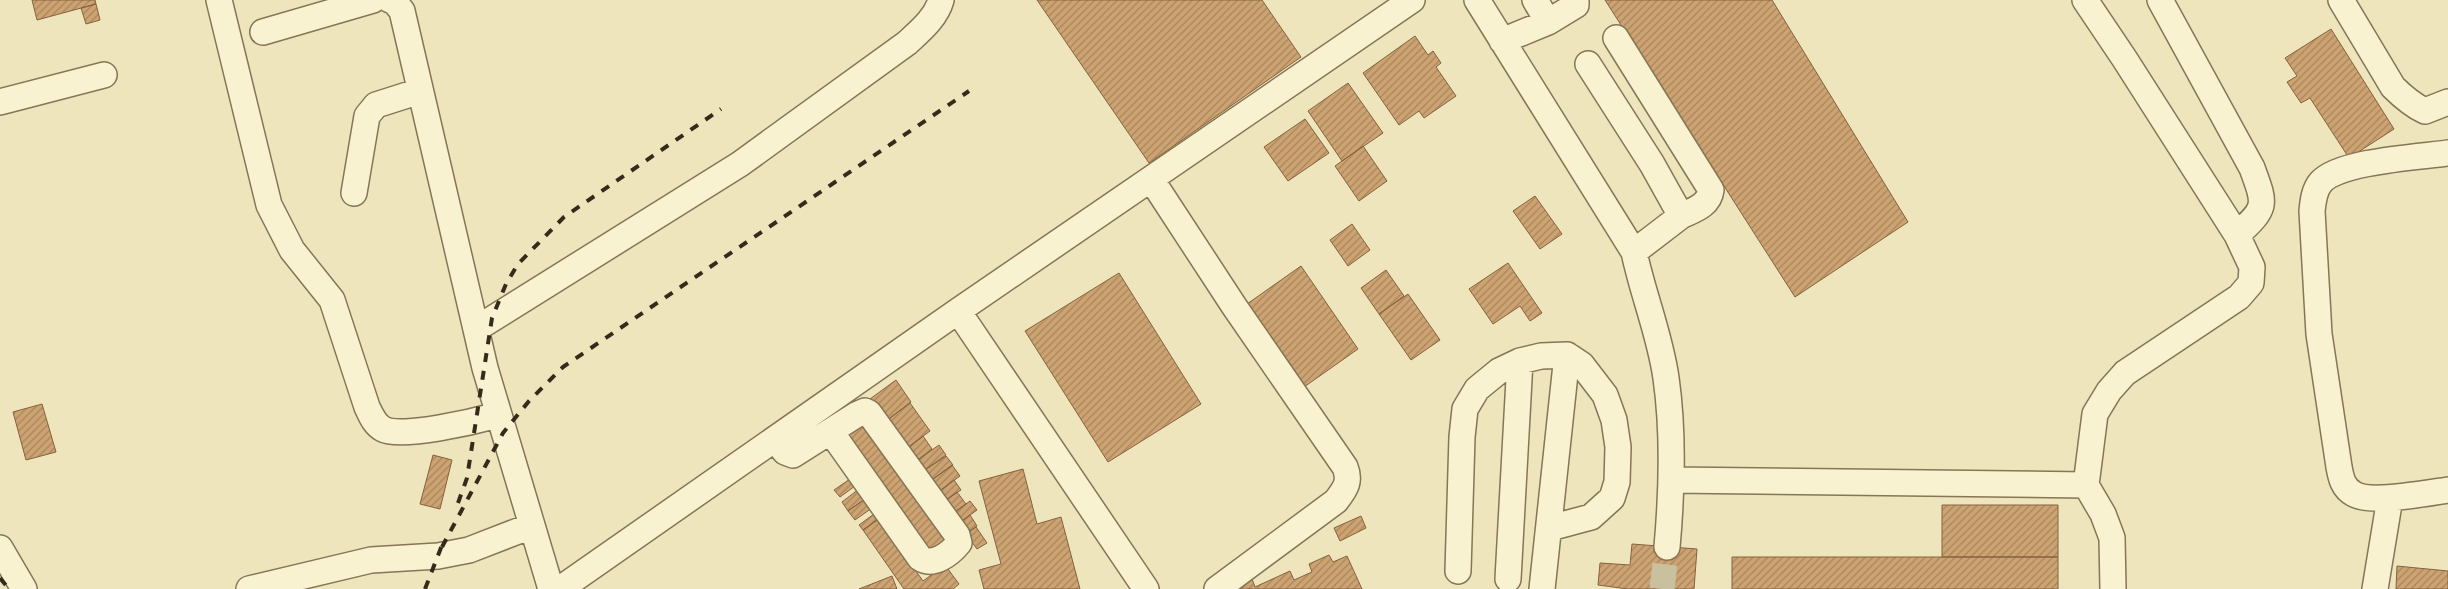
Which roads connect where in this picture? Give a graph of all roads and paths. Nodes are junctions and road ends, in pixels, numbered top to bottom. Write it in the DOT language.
graph roads {
  1 [pos="219,0"];
  2 [pos="374,0"];
  3 [pos="390,0"];
  4 [pos="941,0"];
  5 [pos="1412,0"];
  6 [pos="1476,0"];
  7 [pos="1535,0"];
  8 [pos="1576,0"];
  9 [pos="2085,0"];
  10 [pos="2160,0"];
  11 [pos="2341,0"];
  12 [pos="1548,22"];
  13 [pos="263,32"];
  14 [pos="1616,38"];
  15 [pos="1502,41"];
  16 [pos="1588,64"];
  17 [pos="104,75"];
  18 [pos="420,91"];
  19 [pos="0,102"];
  20 [pos="2448,102"];
  21 [pos="2448,153"];
  22 [pos="1151,179"];
  23 [pos="354,193"];
  24 [pos="1681,216"];
  25 [pos="2237,235"];
  26 [pos="1634,252"];
  27 [pos="958,311"];
  28 [pos="476,329"];
  29 [pos="1567,355"];
  30 [pos="1520,361"];
  31 [pos="498,415"];
  32 [pos="831,432"];
  33 [pos="774,439"];
  34 [pos="1672,480"];
  35 [pos="2086,485"];
  36 [pos="2448,490"];
  37 [pos="2390,498"];
  38 [pos="531,526"];
  39 [pos="1550,528"];
  40 [pos="1667,547"];
  41 [pos="0,548"];
  42 [pos="1458,571"];
  43 [pos="1508,579"];
  44 [pos="24,589"];
  45 [pos="249,589"];
  46 [pos="551,589"];
  47 [pos="560,589"];
  48 [pos="1146,589"];
  49 [pos="1217,589"];
  50 [pos="1542,589"];
  51 [pos="2113,589"];
  52 [pos="2375,589"];
  1 -- 31 [label="lane"];
  2 -- 13 [label="lane"];
  3 -- 18 [label="lane"];
  4 -- 28 [label="lane"];
  5 -- 22 [label="lane"];
  6 -- 15 [label="lane"];
  7 -- 12 [label="lane"];
  8 -- 12 [label="lane"];
  9 -- 25 [label="lane"];
  10 -- 25 [label="lane"];
  11 -- 20 [label="lane"];
  12 -- 15 [label="lane"];
  14 -- 24 [label="lane"];
  15 -- 26 [label="lane"];
  16 -- 24 [label="lane"];
  17 -- 19 [label="lane"];
  18 -- 23 [label="lane"];
  18 -- 28 [label="lane"];
  21 -- 37 [label="lane"];
  22 -- 27 [label="lane"];
  22 -- 49 [label="lane"];
  24 -- 26 [label="lane"];
  25 -- 35 [label="lane"];
  26 -- 34 [label="lane"];
  27 -- 33 [label="lane"];
  27 -- 48 [label="lane"];
  28 -- 31 [label="lane"];
  29 -- 30 [label="lane"];
  29 -- 39 [label="lane"];
  29 -- 39 [label="lane"];
  30 -- 42 [label="lane"];
  30 -- 43 [label="lane"];
  31 -- 38 [label="lane"];
  32 -- 32 [label="lane"];
  32 -- 33 [label="lane"];
  33 -- 47 [label="lane"];
  34 -- 35 [label="lane"];
  34 -- 40 [label="lane"];
  35 -- 51 [label="lane"];
  36 -- 37 [label="lane"];
  37 -- 52 [label="lane"];
  38 -- 45 [label="lane"];
  38 -- 46 [label="lane"];
  39 -- 50 [label="lane"];
  41 -- 44 [label="lane"];
}
